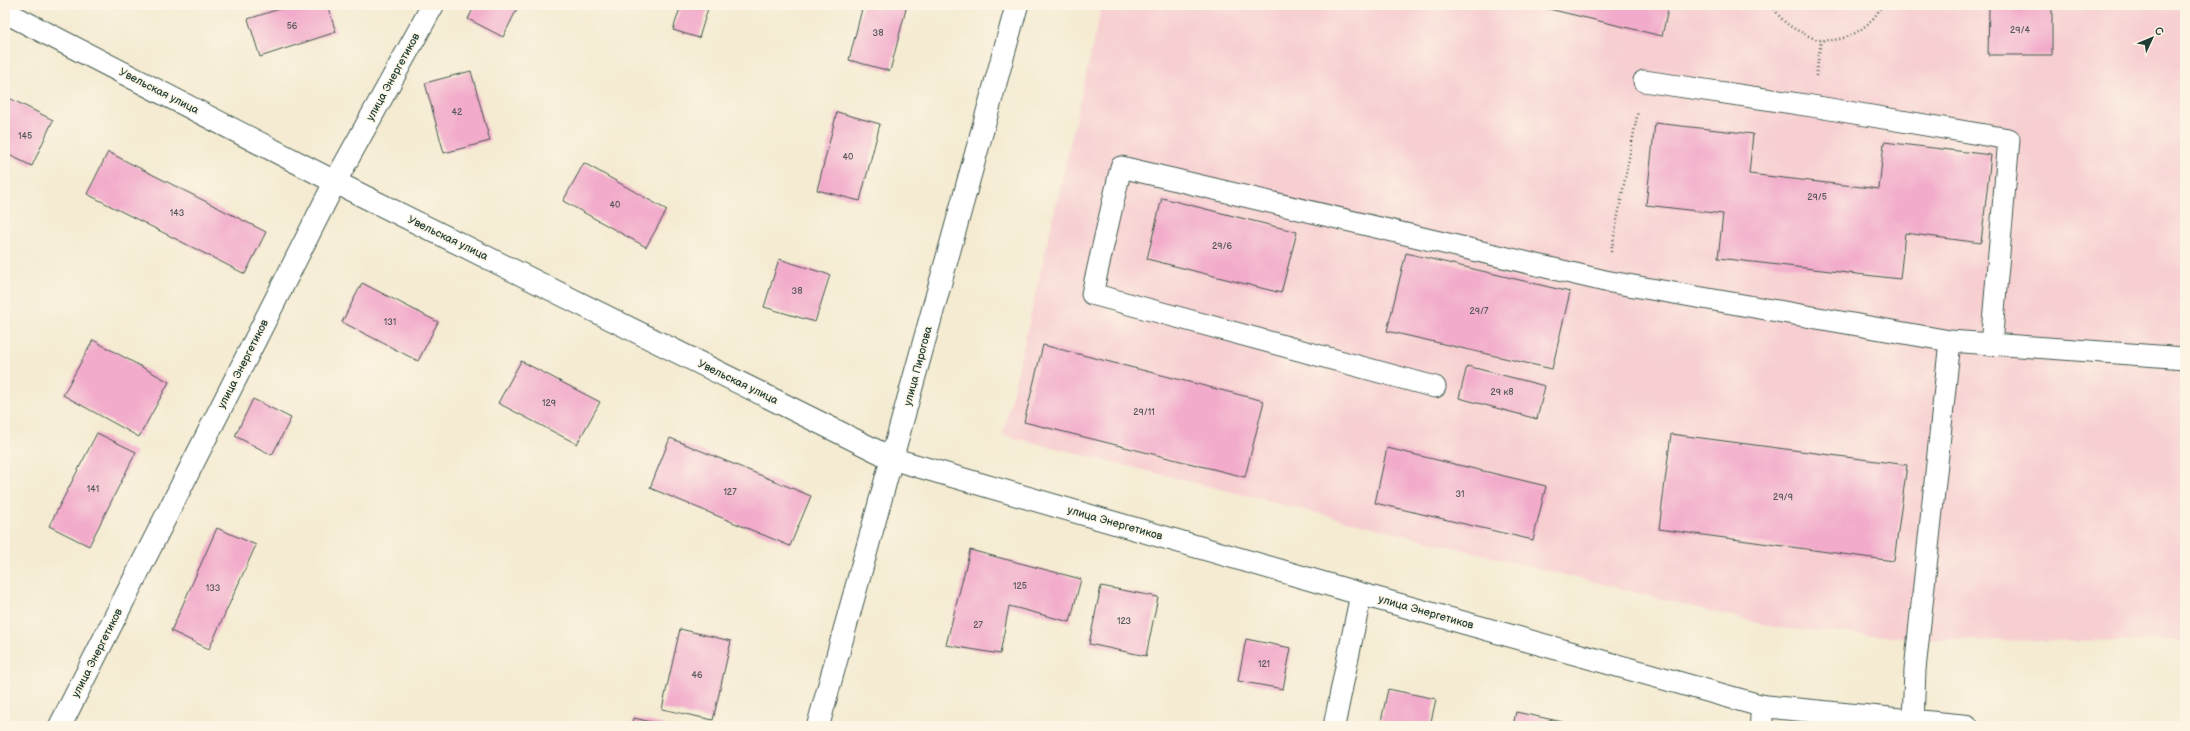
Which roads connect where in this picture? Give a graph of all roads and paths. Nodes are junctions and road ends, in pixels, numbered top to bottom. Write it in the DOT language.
graph roads {
  1 [pos="433,5"];
  2 [pos="1017,5"];
  3 [pos="1773,5"];
  4 [pos="1882,5"];
  5 [pos="5,12"];
  6 [pos="1821,40"];
  7 [pos="1644,81"];
  8 [pos="1812,106"];
  9 [pos="335,182"];
  10 [pos="1605,282"];
  11 [pos="1950,341"];
  12 [pos="1991,345"];
  13 [pos="2185,358"];
  14 [pos="1435,387"];
  15 [pos="893,459"];
  16 [pos="1361,594"];
  17 [pos="1761,716"];
  18 [pos="1913,721"];
  19 [pos="60,726"];
  20 [pos="818,726"];
  21 [pos="1334,726"];
  22 [pos="1968,726"];
  1 -- 9 [label="street, улица Энергетиков"];
  2 -- 15 [label="street, улица Пирогова"];
  3 -- 6 [label="path"];
  4 -- 6 [label="path"];
  5 -- 9 [label="street, Увельская улица"];
  6 -- 8 [label="path"];
  7 -- 8 [label="lane"];
  7 -- 10 [label="path"];
  8 -- 12 [label="lane"];
  9 -- 15 [label="street, Увельская улица"];
  9 -- 19 [label="street, улица Энергетиков"];
  10 -- 11 [label="lane"];
  10 -- 14 [label="lane"];
  11 -- 12 [label="lane"];
  11 -- 18 [label="lane"];
  12 -- 13 [label="lane"];
  15 -- 16 [label="street, улица Энергетиков"];
  15 -- 20 [label="street, улица Пирогова"];
  16 -- 17 [label="street, улица Энергетиков"];
  16 -- 21 [label="lane"];
  17 -- 18 [label="street, улица Энергетиков"];
  18 -- 22 [label="street, улица Энергетиков"];
}
